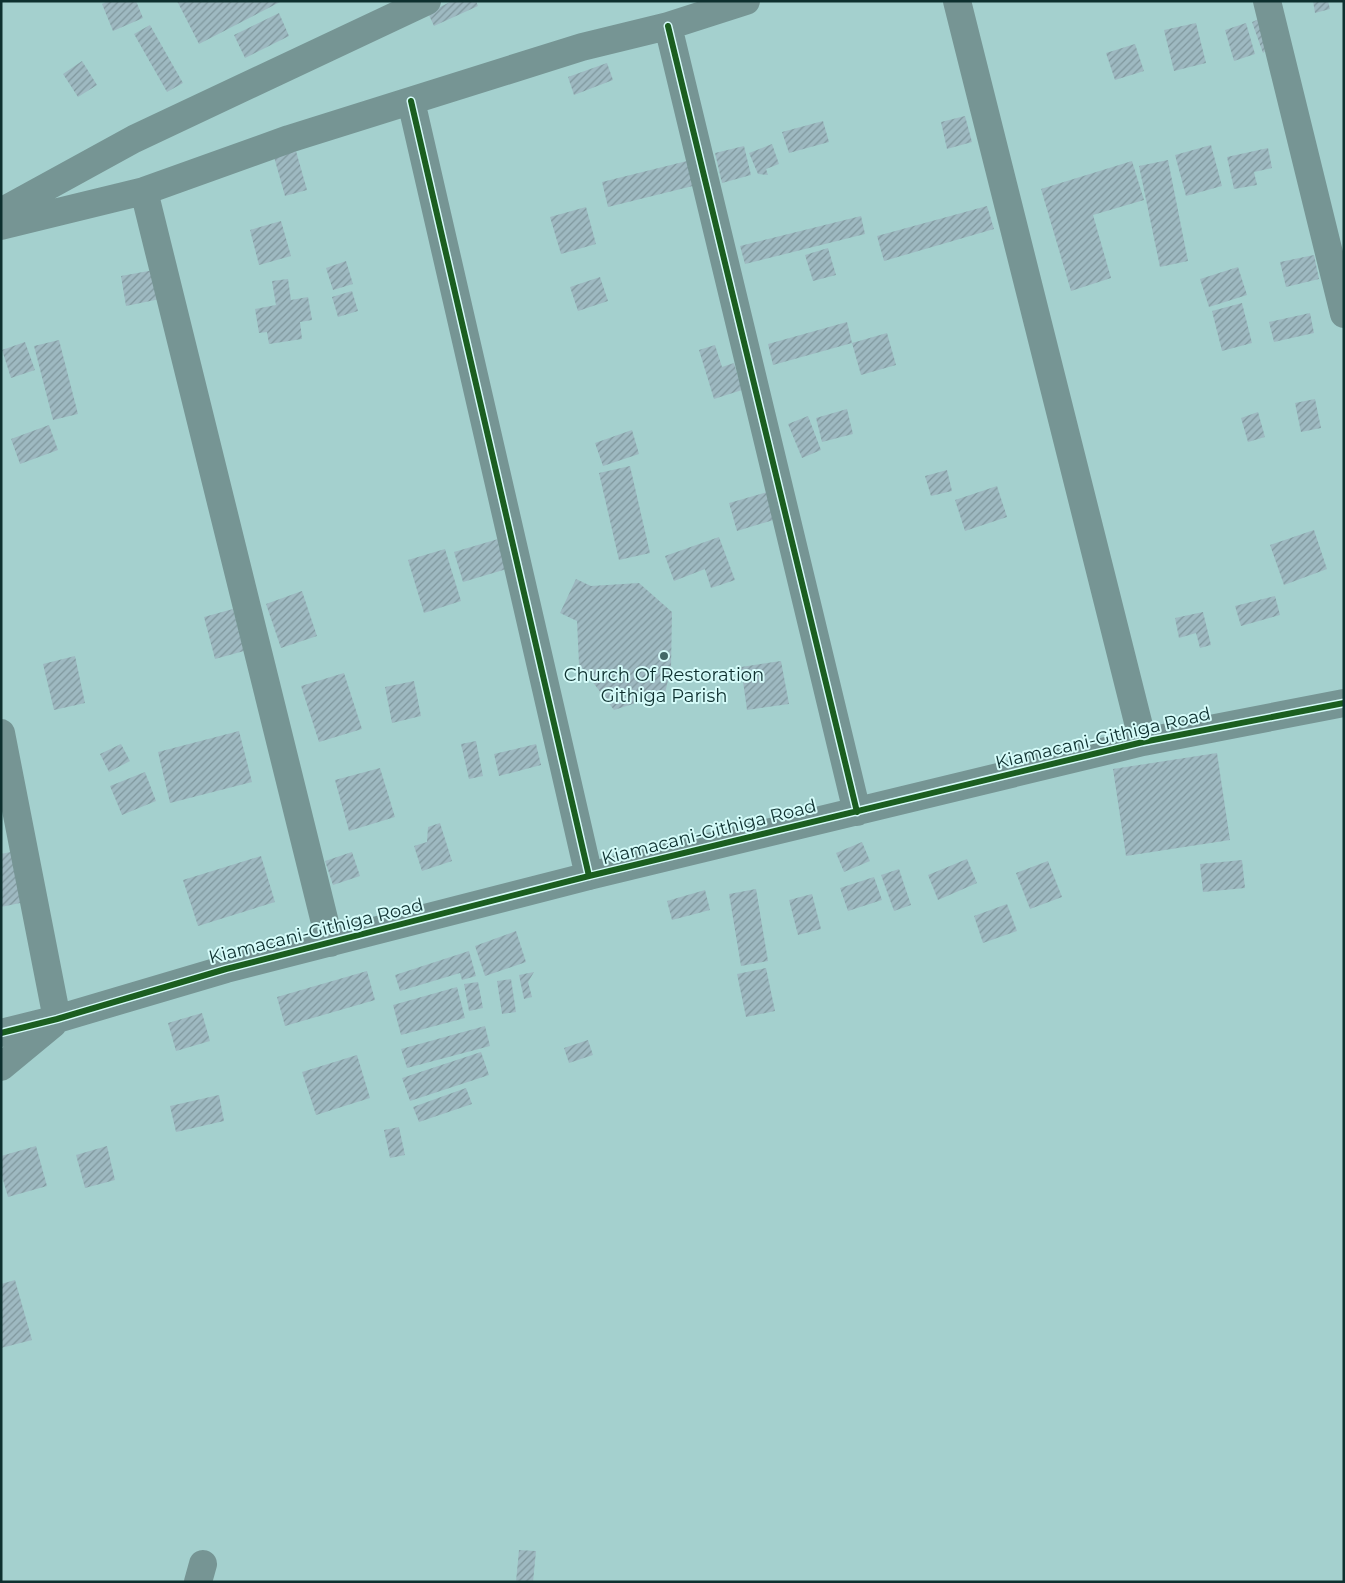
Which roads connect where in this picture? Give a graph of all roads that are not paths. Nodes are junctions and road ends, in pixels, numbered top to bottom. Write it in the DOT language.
graph roads {
  1 [pos="427,1"];
  2 [pos="746,1"];
  3 [pos="957,1"];
  4 [pos="1267,1"];
  5 [pos="668,26"];
  6 [pos="411,101"];
  7 [pos="144,191"];
  8 [pos="1,212"];
  9 [pos="1,226"];
  10 [pos="1344,314"];
  11 [pos="1344,703"];
  12 [pos="1,733"];
  13 [pos="1143,742"];
  14 [pos="857,812"];
  15 [pos="590,876"];
  16 [pos="330,943"];
  17 [pos="58,1019"];
  18 [pos="1,1033"];
  19 [pos="1,1067"];
  1 -- 8 [label="street"];
  2 -- 5 [label="street"];
  3 -- 13 [label="street"];
  4 -- 10 [label="street"];
  5 -- 6 [label="street"];
  5 -- 14 [label="street"];
  6 -- 7 [label="street"];
  6 -- 15 [label="street"];
  7 -- 9 [label="street"];
  7 -- 16 [label="street"];
  11 -- 13 [label="street, Kiamacani-Githiga Road"];
  12 -- 17 [label="street"];
  13 -- 14 [label="street, Kiamacani-Githiga Road"];
  14 -- 15 [label="street, Kiamacani-Githiga Road"];
  15 -- 16 [label="street, Kiamacani-Githiga Road"];
  16 -- 17 [label="street, Kiamacani-Githiga Road"];
  17 -- 18 [label="street"];
  17 -- 19 [label="street, Kiamacani-Githiga Road"];
}
